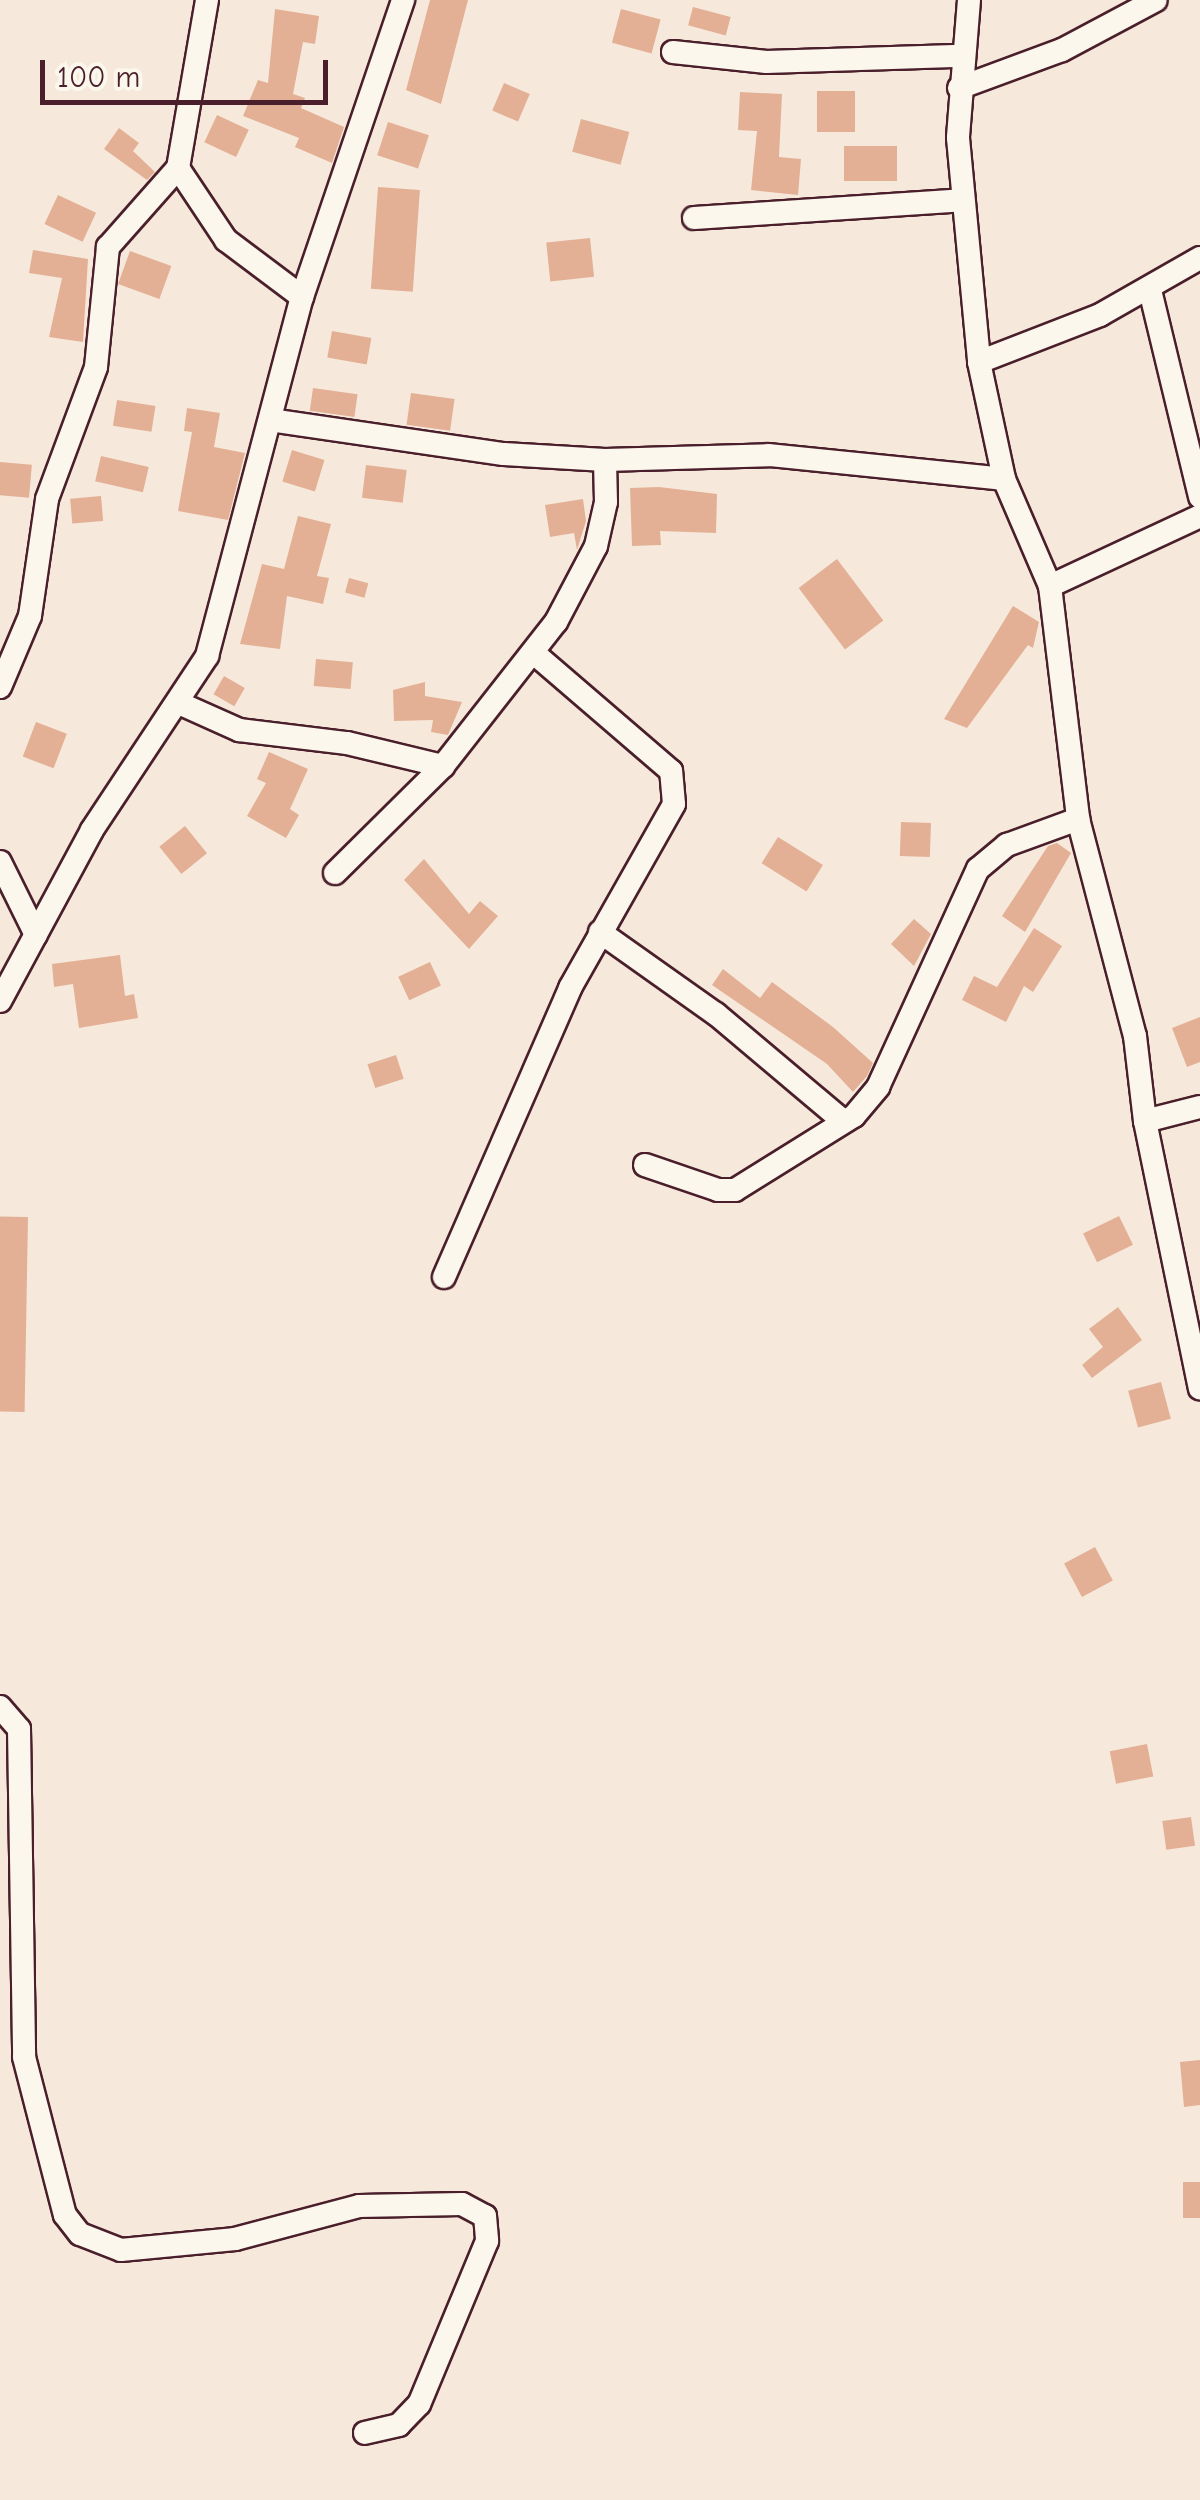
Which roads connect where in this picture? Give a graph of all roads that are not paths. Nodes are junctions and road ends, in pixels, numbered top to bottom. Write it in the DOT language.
graph roads {
  1 [pos="208,0"];
  2 [pos="403,0"];
  3 [pos="969,0"];
  4 [pos="1156,0"];
  5 [pos="673,52"];
  6 [pos="962,56"];
  7 [pos="959,88"];
  8 [pos="178,168"];
  9 [pos="962,200"];
  10 [pos="694,218"];
  11 [pos="1200,258"];
  12 [pos="1150,290"];
  13 [pos="302,297"];
  14 [pos="979,362"];
  15 [pos="270,420"];
  16 [pos="605,460"];
  17 [pos="1004,479"];
  18 [pos="1200,497"];
  19 [pos="1200,516"];
  20 [pos="1050,586"];
  21 [pos="534,653"];
  22 [pos="0,686"];
  23 [pos="181,704"];
  24 [pos="442,766"];
  25 [pos="1078,819"];
  26 [pos="0,862"];
  27 [pos="335,873"];
  28 [pos="600,932"];
  29 [pos="36,935"];
  30 [pos="0,1001"];
  31 [pos="1200,1108"];
  32 [pos="843,1121"];
  33 [pos="1144,1122"];
  34 [pos="646,1165"];
  35 [pos="444,1277"];
  36 [pos="1200,1388"];
  37 [pos="0,1707"];
  38 [pos="365,2433"];
  1 -- 8 [label="street"];
  2 -- 13 [label="street"];
  3 -- 6 [label="street"];
  4 -- 7 [label="street"];
  5 -- 6 [label="street"];
  6 -- 7 [label="street"];
  7 -- 9 [label="street"];
  8 -- 13 [label="street"];
  8 -- 22 [label="street"];
  9 -- 10 [label="street"];
  9 -- 14 [label="street"];
  11 -- 12 [label="street"];
  12 -- 14 [label="street"];
  12 -- 18 [label="street"];
  13 -- 15 [label="street"];
  14 -- 17 [label="street"];
  15 -- 16 [label="street"];
  15 -- 23 [label="street"];
  16 -- 17 [label="street"];
  16 -- 21 [label="street"];
  17 -- 20 [label="street"];
  19 -- 20 [label="street"];
  20 -- 25 [label="street"];
  21 -- 24 [label="street"];
  21 -- 28 [label="street"];
  23 -- 24 [label="street"];
  23 -- 29 [label="street"];
  24 -- 27 [label="street"];
  25 -- 32 [label="street"];
  25 -- 33 [label="street"];
  26 -- 29 [label="street"];
  28 -- 32 [label="street"];
  28 -- 35 [label="street"];
  29 -- 30 [label="street"];
  31 -- 33 [label="street"];
  32 -- 34 [label="street"];
  33 -- 36 [label="street"];
  37 -- 38 [label="street"];
}
